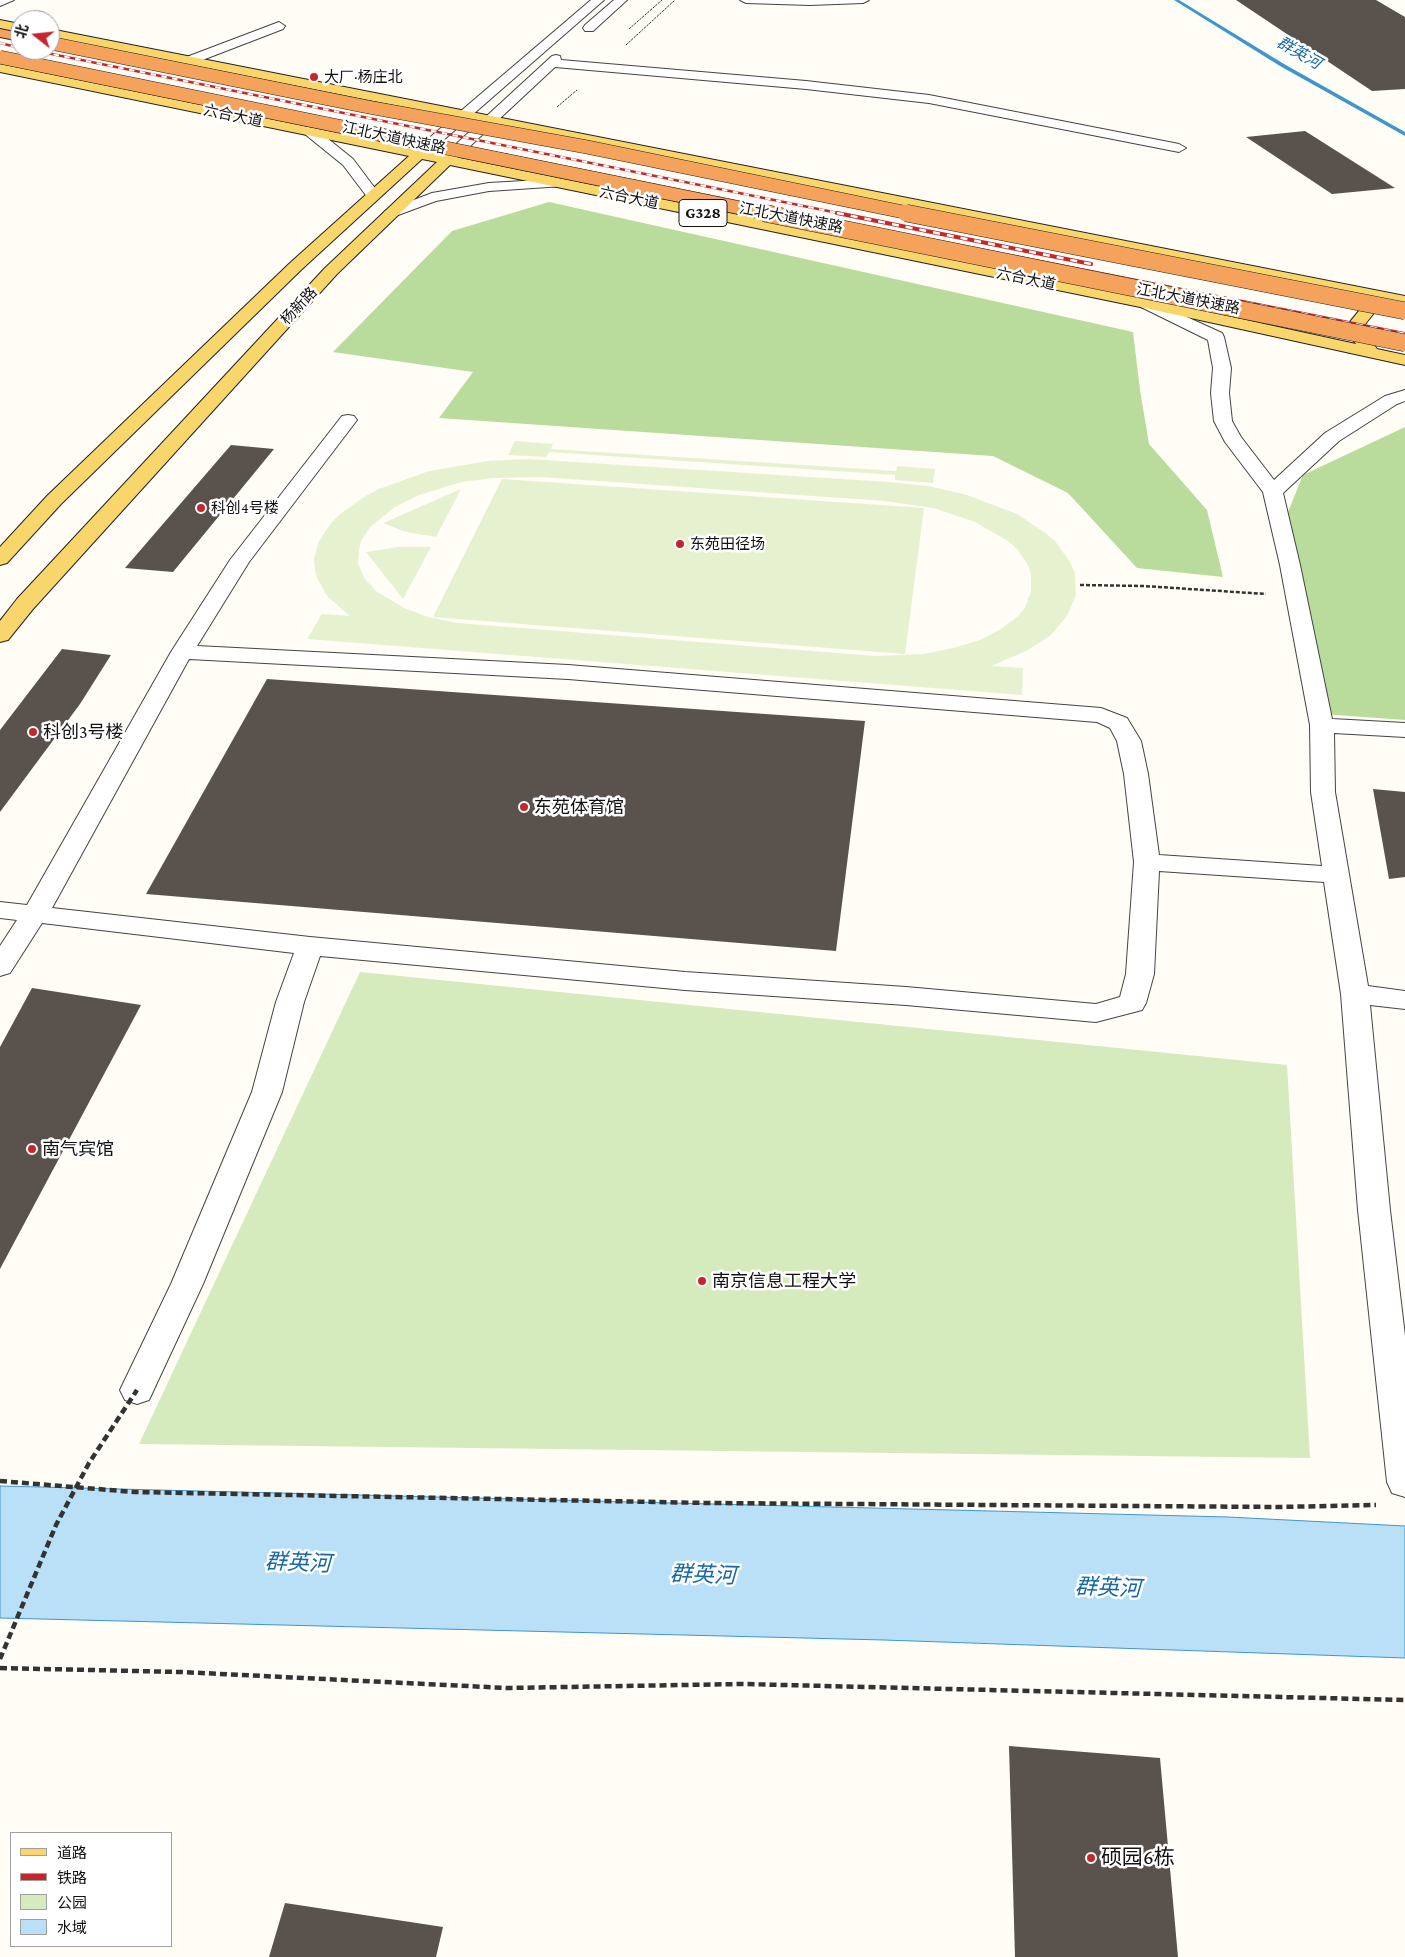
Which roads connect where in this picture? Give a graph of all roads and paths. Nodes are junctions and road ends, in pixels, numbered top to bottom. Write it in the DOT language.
graph roads {
  1 [pos="8,0"];
  2 [pos="598,0"];
  3 [pos="621,0"];
  4 [pos="746,0"];
  5 [pos="862,0"];
  6 [pos="0,3"];
  7 [pos="278,26"];
  8 [pos="60,36"];
  9 [pos="580,37"];
  10 [pos="60,45"];
  11 [pos="566,50"];
  12 [pos="0,56"];
  13 [pos="188,60"];
  14 [pos="552,63"];
  15 [pos="0,68"];
  16 [pos="466,115"];
  17 [pos="493,119"];
  18 [pos="311,132"];
  19 [pos="1179,148"];
  20 [pos="418,154"];
  21 [pos="447,160"];
  22 [pos="558,183"];
  23 [pos="373,195"];
  24 [pos="390,214"];
  25 [pos="1405,302"];
  26 [pos="1145,303"];
  27 [pos="1405,311"];
  28 [pos="1405,343"];
  29 [pos="1371,353"];
  30 [pos="1405,360"];
  31 [pos="1405,395"];
  32 [pos="348,420"];
  33 [pos="1273,492"];
  34 [pos="0,559"];
  35 [pos="1080,585"];
  36 [pos="1266,594"];
  37 [pos="0,635"];
  38 [pos="182,652"];
  39 [pos="1322,725"];
  40 [pos="1405,730"];
  41 [pos="1147,862"];
  42 [pos="1336,875"];
  43 [pos="0,910"];
  44 [pos="35,914"];
  45 [pos="310,946"];
  46 [pos="0,967"];
  47 [pos="1356,994"];
  48 [pos="1405,1000"];
  49 [pos="137,1390"];
  50 [pos="0,1480"];
  51 [pos="1405,1482"];
  52 [pos="1386,1505"];
  53 [pos="0,1659"];
  54 [pos="0,1668"];
  55 [pos="1405,1700"];
  1 -- 6 [label="street"];
  2 -- 16 [label="street, 杨新路"];
  3 -- 9 [label="street"];
  4 -- 5 [label="street"];
  7 -- 13 [label="street"];
  8 -- 13 [label="main road"];
  10 -- 27 [label="highway, 江北大道快速路 / G328, bridge"];
  11 -- 14 [label="street, 杨新路"];
  12 -- 28 [label="highway, 江北大道快速路 / G328, bridge"];
  13 -- 16 [label="main road"];
  14 -- 17 [label="street, 杨新路"];
  14 -- 19 [label="street"];
  15 -- 18 [label="main road, 六合大道 / G328"];
  16 -- 17 [label="main road"];
  16 -- 20 [label="street, 杨新路"];
  17 -- 21 [label="street, 杨新路"];
  17 -- 25 [label="main road"];
  18 -- 20 [label="main road, 六合大道 / G328"];
  18 -- 23 [label="street"];
  20 -- 21 [label="main road, 六合大道 / G328"];
  20 -- 23 [label="main road, 杨新路"];
  21 -- 22 [label="main road, 六合大道 / G328"];
  21 -- 24 [label="main road, 杨新路"];
  22 -- 24 [label="street"];
  22 -- 26 [label="main road, 六合大道 / G328"];
  23 -- 34 [label="main road, 杨新路"];
  24 -- 37 [label="main road, 杨新路"];
  25 -- 29 [label="main road"];
  26 -- 29 [label="main road, 六合大道 / G328"];
  26 -- 33 [label="street"];
  29 -- 30 [label="main road, 六合大道 / G328"];
  31 -- 33 [label="street"];
  32 -- 38 [label="street"];
  33 -- 39 [label="street"];
  35 -- 36 [label="path"];
  38 -- 41 [label="street"];
  38 -- 44 [label="street"];
  39 -- 40 [label="street"];
  39 -- 42 [label="street"];
  41 -- 42 [label="street"];
  41 -- 45 [label="street"];
  42 -- 47 [label="street"];
  43 -- 44 [label="street"];
  44 -- 45 [label="street"];
  44 -- 46 [label="street"];
  45 -- 49 [label="street"];
  47 -- 48 [label="street"];
  47 -- 51 [label="street"];
  49 -- 53 [label="path, bridge"];
  50 -- 52 [label="path"];
  54 -- 55 [label="path"];
}
